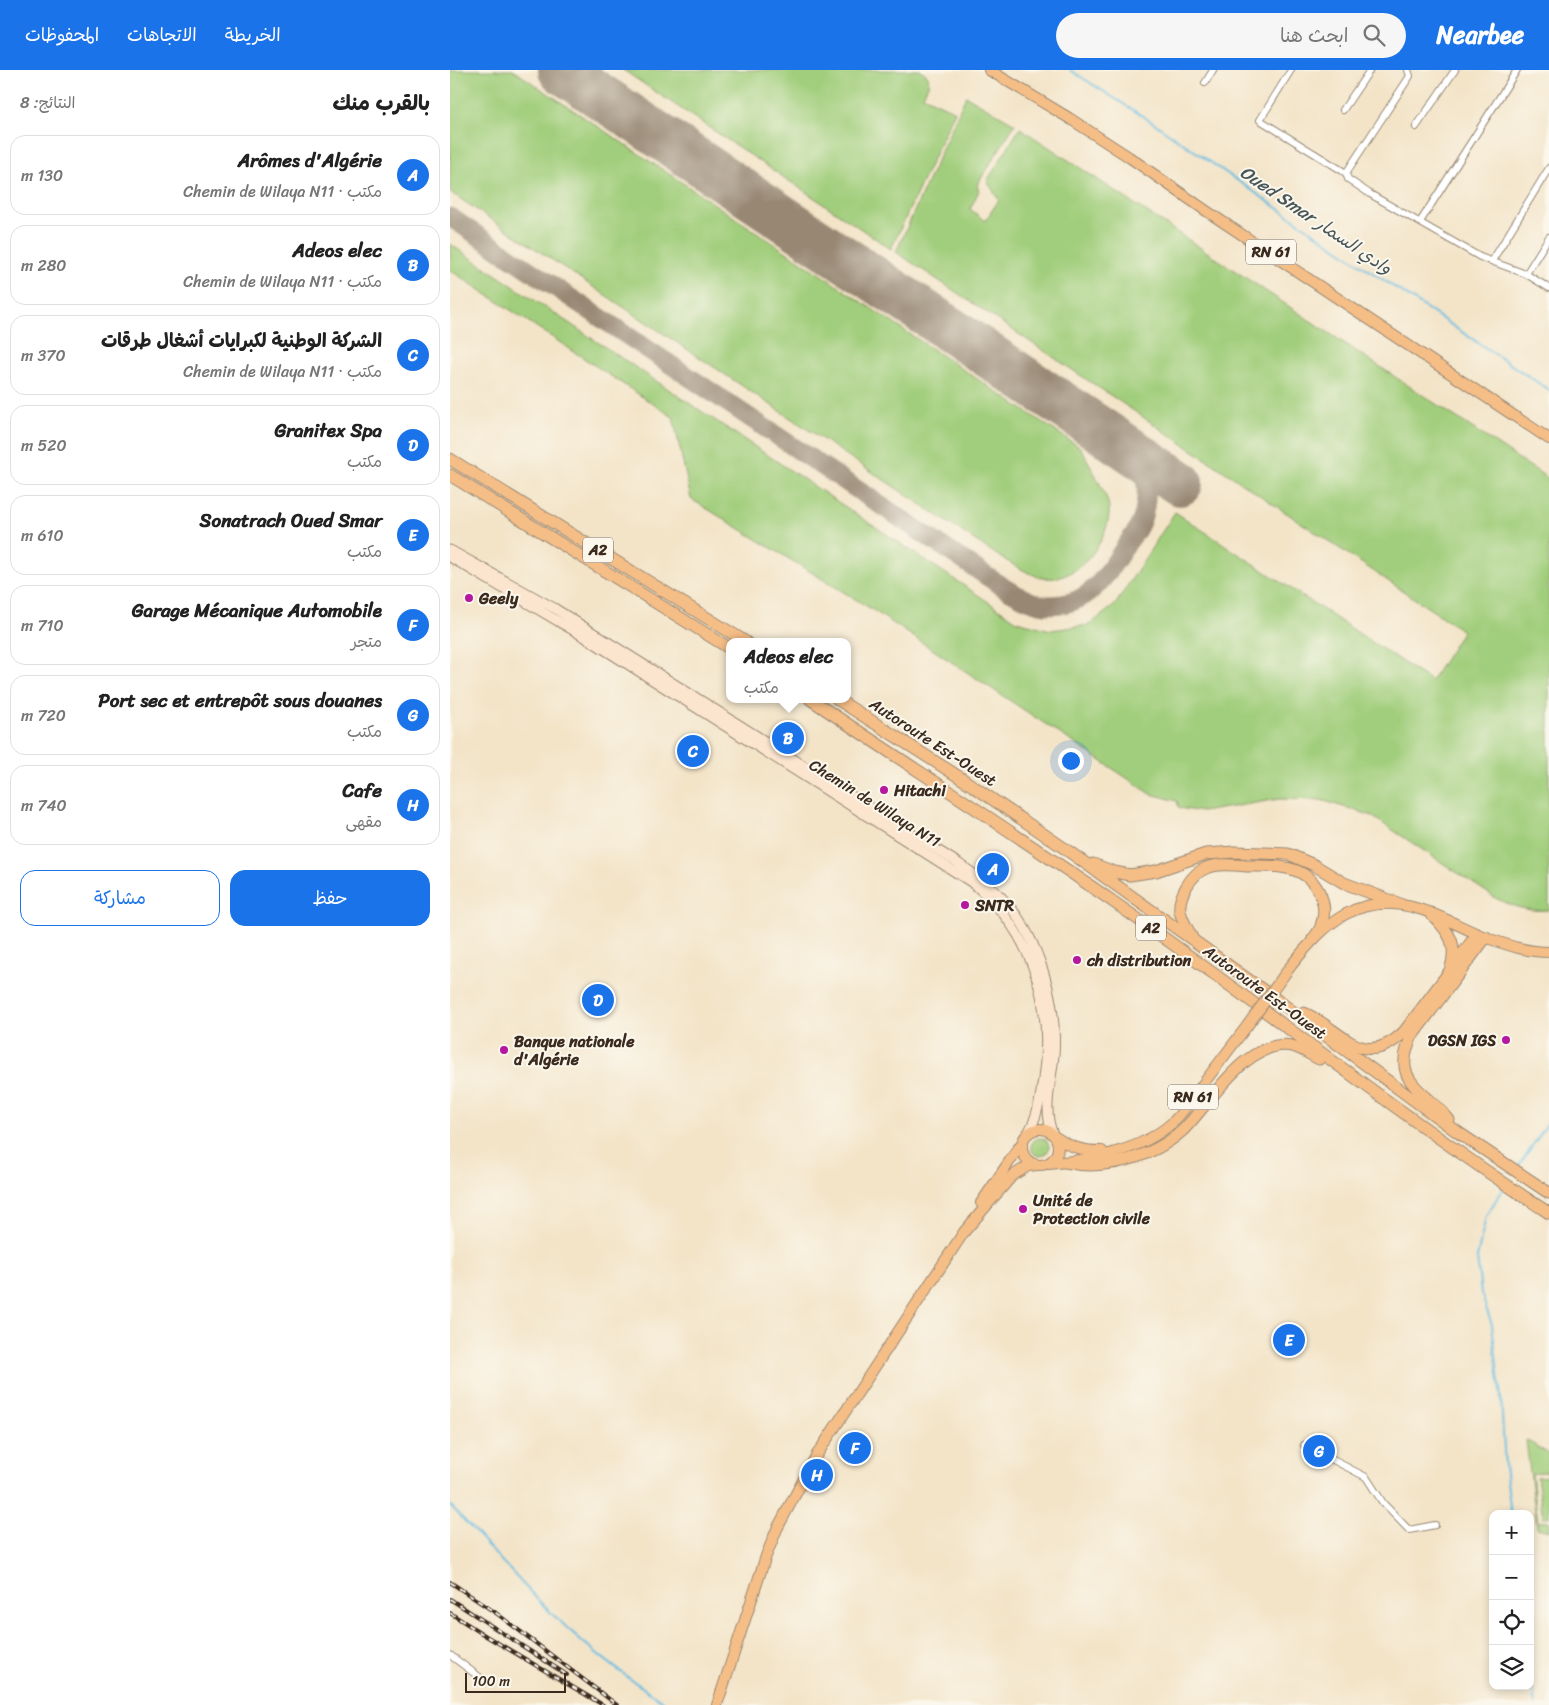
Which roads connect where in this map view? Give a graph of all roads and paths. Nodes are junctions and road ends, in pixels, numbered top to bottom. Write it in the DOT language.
graph roads {
  1 [pos="989,70"];
  2 [pos="1214,70"];
  3 [pos="1291,70"];
  4 [pos="1370,70"];
  5 [pos="1408,70"];
  6 [pos="1455,70"];
  7 [pos="1517,70"];
  8 [pos="1206,83"];
  9 [pos="1343,110"];
  10 [pos="1416,128"];
  11 [pos="1549,168"];
  12 [pos="1346,173"];
  13 [pos="1420,222"];
  14 [pos="1549,237"];
  15 [pos="1492,261"];
  16 [pos="1526,274"];
  17 [pos="1549,288"];
  18 [pos="1549,439"];
  19 [pos="450,459"];
  20 [pos="450,475"];
  21 [pos="450,550"];
  22 [pos="450,557"];
  23 [pos="740,638"];
  24 [pos="726,646"];
  25 [pos="816,703"];
  26 [pos="843,703"];
  27 [pos="1064,848"];
  28 [pos="1400,904"];
  29 [pos="1430,913"];
  30 [pos="1481,935"];
  31 [pos="1313,939"];
  32 [pos="1194,941"];
  33 [pos="1549,952"];
  34 [pos="1450,971"];
  35 [pos="1284,1005"];
  36 [pos="1378,1096"];
  37 [pos="1028,1133"];
  38 [pos="1459,1134"];
  39 [pos="1055,1136"];
  40 [pos="1022,1143"];
  41 [pos="1123,1150"];
  42 [pos="1064,1162"];
  43 [pos="1049,1164"];
  44 [pos="1037,1165"];
  45 [pos="1549,1193"];
  46 [pos="1549,1213"];
  47 [pos="964,1232"];
  48 [pos="1304,1445"];
  49 [pos="1436,1525"];
  50 [pos="450,1655"];
  51 [pos="486,1682"];
  52 [pos="717,1705"];
  1 -- 18 [label="main road, RN 61"];
  2 -- 8 [label="street"];
  3 -- 12 [label="street"];
  4 -- 9 [label="street"];
  5 -- 12 [label="street"];
  6 -- 10 [label="street"];
  7 -- 13 [label="street"];
  11 -- 15 [label="street"];
  12 -- 13 [label="street"];
  13 -- 15 [label="street"];
  14 -- 16 [label="street"];
  15 -- 16 [label="street"];
  16 -- 17 [label="street"];
  19 -- 23 [label="highway, A2"];
  20 -- 24 [label="highway, A2"];
  21 -- 39 [label="main road"];
  22 -- 37 [label="main road, Chemin de Wilaya N11"];
  25 -- 36 [label="highway, Autoroute Est-Ouest / A2"];
  26 -- 27 [label="highway, Autoroute Est-Ouest / A2"];
  27 -- 28 [label="highway"];
  27 -- 32 [label="highway, Autoroute Est-Ouest / A2"];
  28 -- 29 [label="main road, RN 61"];
  28 -- 31 [label="main road, RN 61"];
  29 -- 30 [label="main road, RN 61"];
  29 -- 34 [label="highway"];
  30 -- 33 [label="main road, RN 61"];
  30 -- 34 [label="highway"];
  30 -- 38 [label="highway"];
  31 -- 32 [label="highway"];
  31 -- 41 [label="main road, RN 61, bridge"];
  32 -- 35 [label="highway, Autoroute Est-Ouest / A2"];
  34 -- 35 [label="highway"];
  35 -- 38 [label="highway, Autoroute Est-Ouest / A2"];
  36 -- 42 [label="highway"];
  36 -- 46 [label="highway, Autoroute Est-Ouest / A2"];
  37 -- 39 [label="main road"];
  37 -- 40 [label="main road"];
  38 -- 45 [label="highway, Autoroute Est-Ouest / A2"];
  39 -- 41 [label="main road, RN 61"];
  39 -- 43 [label="main road"];
  40 -- 44 [label="main road"];
  40 -- 47 [label="main road"];
  41 -- 42 [label="main road, RN 61"];
  42 -- 43 [label="main road, RN 61"];
  43 -- 44 [label="main road"];
  44 -- 47 [label="main road"];
  47 -- 52 [label="main road"];
  48 -- 49 [label="street"];
  50 -- 51 [label="street"];
}
